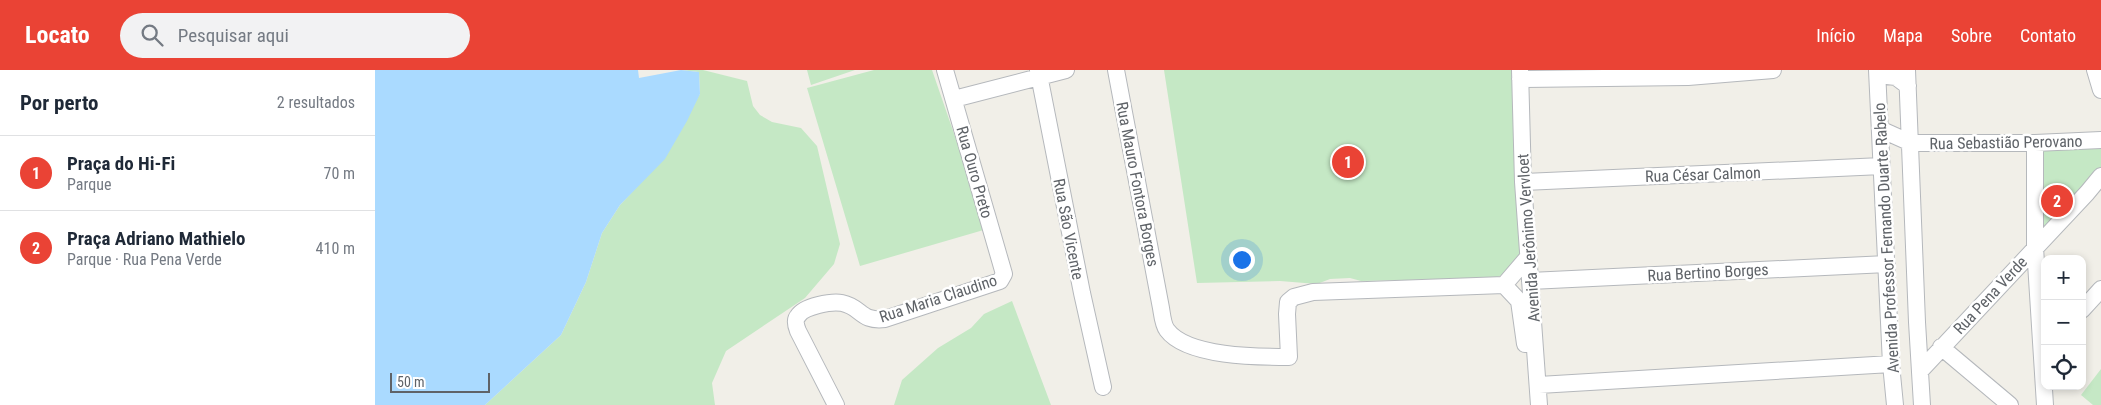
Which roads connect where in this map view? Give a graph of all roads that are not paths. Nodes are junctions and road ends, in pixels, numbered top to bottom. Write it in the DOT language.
graph roads {
  1 [pos="945,70"];
  2 [pos="1066,70"];
  3 [pos="1117,70"];
  4 [pos="1773,70"];
  5 [pos="1907,70"];
  6 [pos="2095,70"];
  7 [pos="1877,72"];
  8 [pos="1039,73"];
  9 [pos="1520,74"];
  10 [pos="1688,74"];
  11 [pos="1908,86"];
  12 [pos="2101,90"];
  13 [pos="954,99"];
  14 [pos="1882,130"];
  15 [pos="2101,140"];
  16 [pos="1911,143"];
  17 [pos="2035,143"];
  18 [pos="1883,174"];
  19 [pos="2101,176"];
  20 [pos="1523,182"];
  21 [pos="1912,193"];
  22 [pos="2035,247"];
  23 [pos="1528,257"];
  24 [pos="1887,264"];
  25 [pos="1004,274"];
  26 [pos="1530,281"];
  27 [pos="1504,285"];
  28 [pos="2101,289"];
  29 [pos="2086,306"];
  30 [pos="2043,345"];
  31 [pos="1941,347"];
  32 [pos="1891,364"];
  33 [pos="1921,370"];
  34 [pos="1539,382"];
  35 [pos="1103,387"];
  36 [pos="2045,390"];
  37 [pos="837,405"];
  38 [pos="1539,405"];
  39 [pos="1895,405"];
  40 [pos="1922,405"];
  41 [pos="2010,405"];
  42 [pos="2045,405"];
  1 -- 13 [label="street, Rua Ouro Preto"];
  2 -- 8 [label="street"];
  3 -- 27 [label="street, Rua Mauro Fontora Borges"];
  4 -- 10 [label="street"];
  5 -- 11 [label="street, Avenida Professor Fernando Duarte Rabelo"];
  6 -- 12 [label="street"];
  7 -- 11 [label="street"];
  7 -- 14 [label="street, Avenida Professor Fernando Duarte Rabelo"];
  8 -- 13 [label="street"];
  8 -- 35 [label="street, Rua São Vicente"];
  9 -- 10 [label="street"];
  9 -- 20 [label="street, Avenida Jerônimo Vervloet"];
  11 -- 16 [label="street, Avenida Professor Fernando Duarte Rabelo"];
  13 -- 25 [label="street, Rua Ouro Preto"];
  14 -- 16 [label="street"];
  14 -- 18 [label="street, Avenida Professor Fernando Duarte Rabelo"];
  15 -- 17 [label="street, Rua Sebastião Perovano"];
  16 -- 17 [label="street, Rua Sebastião Perovano"];
  16 -- 21 [label="street, Avenida Professor Fernando Duarte Rabelo"];
  17 -- 22 [label="street"];
  18 -- 20 [label="street, Rua César Calmon"];
  18 -- 21 [label="street"];
  18 -- 24 [label="street, Avenida Professor Fernando Duarte Rabelo"];
  19 -- 22 [label="street, Rua Pena Verde"];
  20 -- 23 [label="street, Avenida Jerônimo Vervloet"];
  21 -- 33 [label="street, Avenida Professor Fernando Duarte Rabelo"];
  22 -- 30 [label="street"];
  22 -- 31 [label="street, Rua Pena Verde"];
  23 -- 26 [label="street, Avenida Jerônimo Vervloet"];
  23 -- 27 [label="street"];
  24 -- 26 [label="street, Rua Bertino Borges"];
  24 -- 32 [label="street, Avenida Professor Fernando Duarte Rabelo"];
  25 -- 37 [label="street, Rua Maria Claudino"];
  26 -- 34 [label="street, Avenida Jerônimo Vervloet"];
  27 -- 34 [label="street"];
  28 -- 29 [label="street"];
  31 -- 33 [label="street, Rua Pena Verde"];
  31 -- 41 [label="street"];
  32 -- 34 [label="street"];
  32 -- 39 [label="street, Avenida Professor Fernando Duarte Rabelo"];
  33 -- 40 [label="street, Avenida Professor Fernando Duarte Rabelo"];
  34 -- 38 [label="street, Avenida Jerônimo Vervloet"];
  36 -- 42 [label="street"];
}
